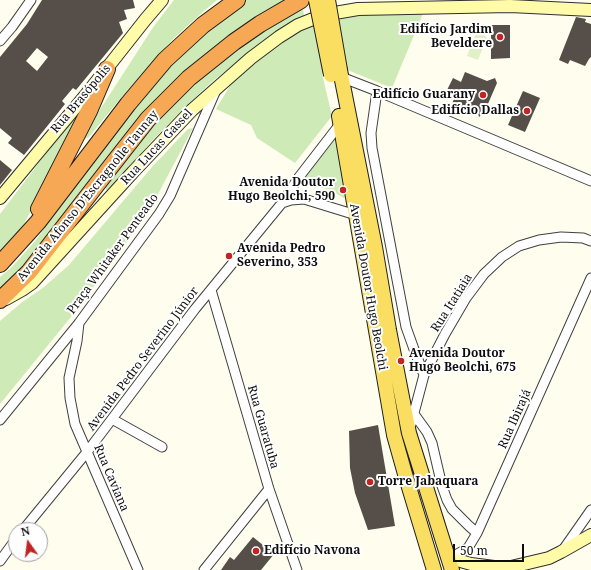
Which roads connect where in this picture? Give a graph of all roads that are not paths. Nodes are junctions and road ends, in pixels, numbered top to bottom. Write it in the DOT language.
graph roads {
  1 [pos="31,0"];
  2 [pos="162,0"];
  3 [pos="237,0"];
  4 [pos="316,0"];
  5 [pos="296,3"];
  6 [pos="330,6"];
  7 [pos="591,10"];
  8 [pos="0,41"];
  9 [pos="107,68"];
  10 [pos="337,74"];
  11 [pos="219,85"];
  12 [pos="377,91"];
  13 [pos="340,124"];
  14 [pos="591,181"];
  15 [pos="0,198"];
  16 [pos="282,202"];
  17 [pos="356,215"];
  18 [pos="24,237"];
  19 [pos="591,241"];
  20 [pos="0,264"];
  21 [pos="378,268"];
  22 [pos="591,278"];
  23 [pos="211,290"];
  24 [pos="0,301"];
  25 [pos="79,323"];
  26 [pos="406,327"];
  27 [pos="388,330"];
  28 [pos="424,375"];
  29 [pos="414,414"];
  30 [pos="112,419"];
  31 [pos="0,420"];
  32 [pos="409,433"];
  33 [pos="162,447"];
  34 [pos="87,452"];
  35 [pos="269,489"];
  36 [pos="415,506"];
  37 [pos="591,510"];
  38 [pos="30,522"];
  39 [pos="477,532"];
  40 [pos="591,535"];
  41 [pos="8,550"];
  42 [pos="561,552"];
  43 [pos="0,561"];
  44 [pos="451,564"];
  45 [pos="138,570"];
  46 [pos="204,570"];
  47 [pos="297,570"];
  48 [pos="434,570"];
  1 -- 8 [label="street"];
  2 -- 9 [label="street, Rua Brasópolis"];
  3 -- 18 [label="highway, Avenida Afonso D'Escragnolle Taunay"];
  4 -- 10 [label="main road, Avenida Doutor Hugo Beolchi, bridge"];
  5 -- 24 [label="highway, Avenida Afonso D'Escragnolle Taunay"];
  6 -- 7 [label="street, Rua Lucas Gassel"];
  6 -- 10 [label="main road, Avenida Doutor Hugo Beolchi, bridge"];
  6 -- 11 [label="street, Rua Lucas Gassel"];
  9 -- 15 [label="street, Rua Brasópolis"];
  9 -- 18 [label="highway"];
  10 -- 12 [label="street"];
  10 -- 13 [label="main road, Avenida Doutor Hugo Beolchi"];
  10 -- 21 [label="main road, Avenida Doutor Hugo Beolchi"];
  11 -- 24 [label="street, Rua Lucas Gassel"];
  11 -- 25 [label="street, Praça Whitaker Penteado"];
  12 -- 14 [label="street"];
  12 -- 26 [label="street"];
  13 -- 16 [label="street, Avenida Pedro Severino Júnior"];
  13 -- 17 [label="main road, Avenida Doutor Hugo Beolchi"];
  16 -- 17 [label="street"];
  16 -- 23 [label="street, Avenida Pedro Severino Júnior"];
  17 -- 21 [label="main road"];
  17 -- 36 [label="main road, Avenida Doutor Hugo Beolchi"];
  18 -- 20 [label="highway, Avenida Afonso D'Escragnolle Taunay"];
  19 -- 28 [label="street, Rua Itatiaia"];
  21 -- 27 [label="main road, Avenida Doutor Hugo Beolchi"];
  22 -- 39 [label="street, Rua Ibirajá"];
  23 -- 30 [label="street, Avenida Pedro Severino Júnior"];
  23 -- 35 [label="street, Rua Guaratuba"];
  25 -- 31 [label="street, Praça Whitaker Penteado"];
  25 -- 34 [label="street, Rua Caviana"];
  26 -- 27 [label="street, Avenida Doutor Hugo Beolchi"];
  26 -- 28 [label="street"];
  27 -- 32 [label="main road, Avenida Doutor Hugo Beolchi"];
  28 -- 29 [label="street, Rua Itatiaia"];
  29 -- 32 [label="street, Rua Itatiaia"];
  29 -- 39 [label="street"];
  30 -- 33 [label="street"];
  30 -- 34 [label="street, Avenida Pedro Severino Júnior"];
  32 -- 44 [label="main road, Avenida Doutor Hugo Beolchi"];
  34 -- 38 [label="street, Avenida Pedro Severino Júnior"];
  34 -- 45 [label="street, Rua Caviana"];
  35 -- 46 [label="street"];
  35 -- 47 [label="street, Rua Guaratuba"];
  36 -- 44 [label="main road"];
  36 -- 48 [label="main road, Avenida Doutor Hugo Beolchi"];
  37 -- 42 [label="street"];
  39 -- 44 [label="street, Rua Ibirajá"];
  40 -- 42 [label="street"];
  41 -- 43 [label="street"];
  42 -- 44 [label="street"];
}
